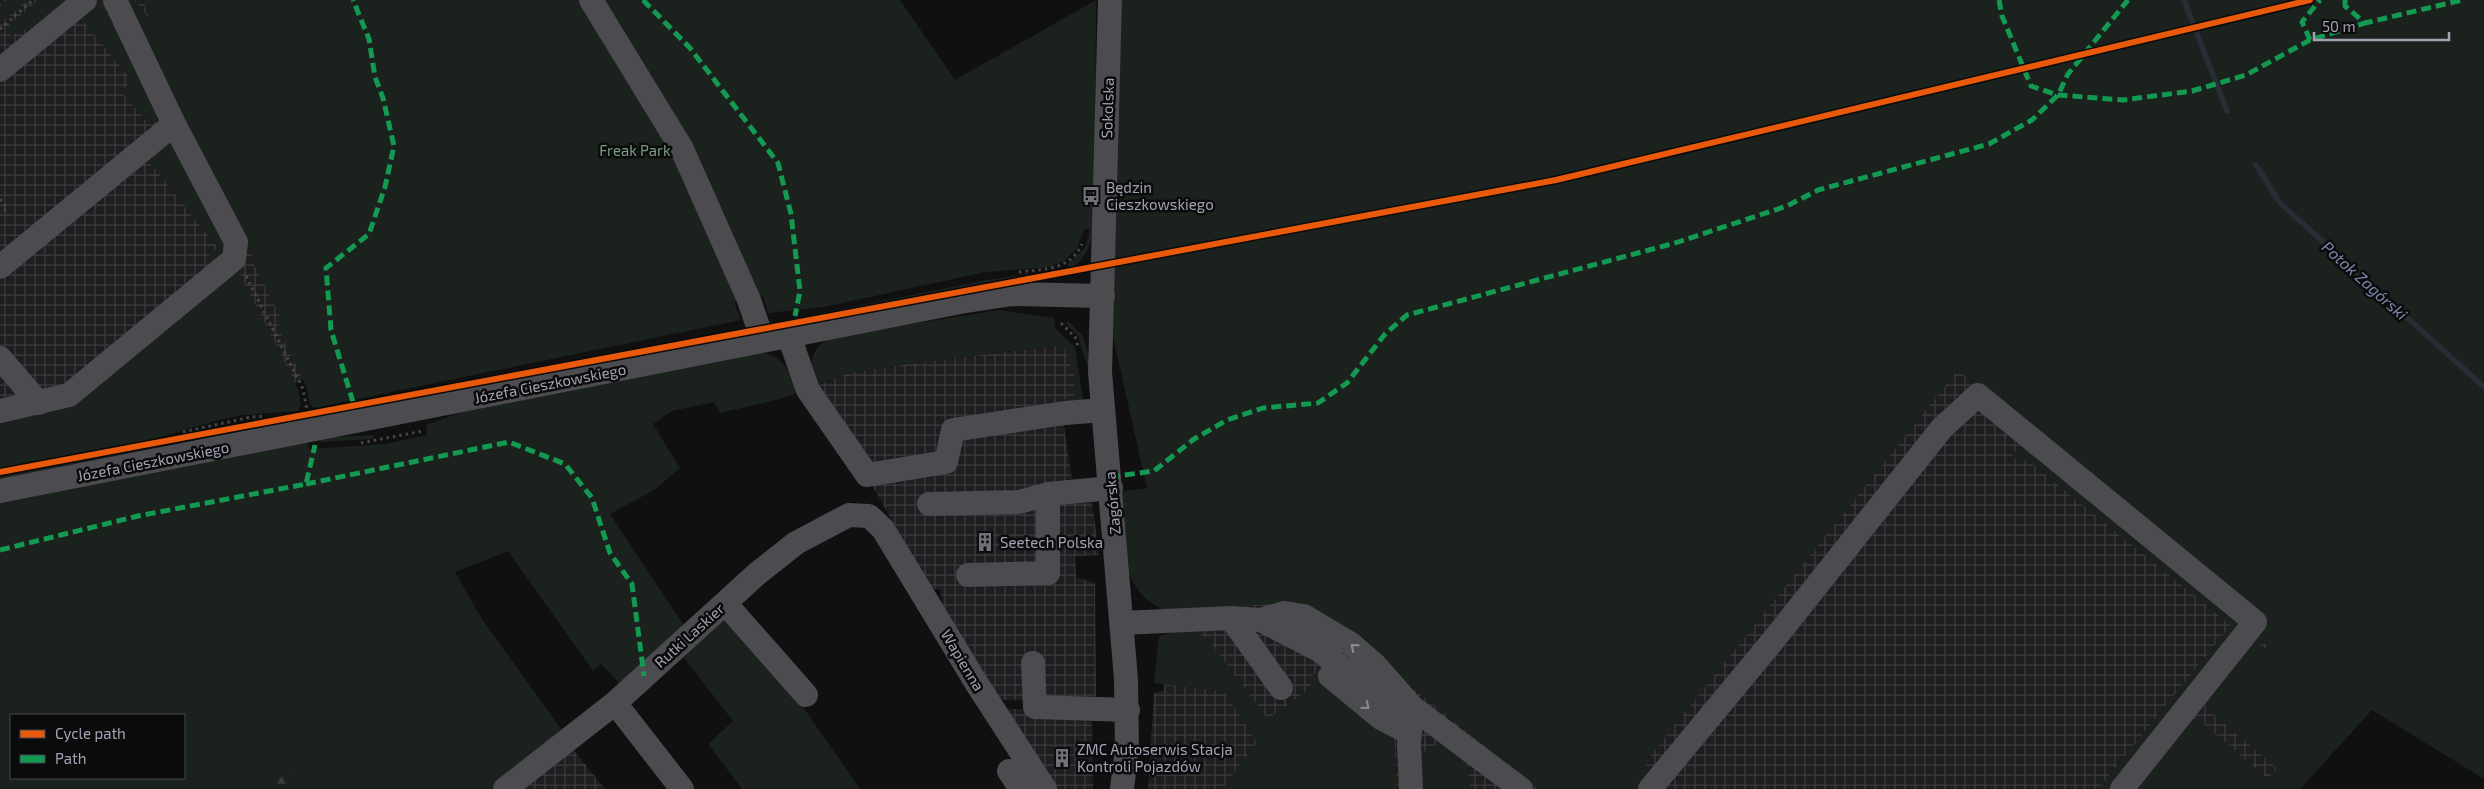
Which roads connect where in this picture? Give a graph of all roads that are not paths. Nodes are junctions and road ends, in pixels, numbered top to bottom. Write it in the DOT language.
graph roads {
  1 [pos="85,0"];
  2 [pos="115,0"];
  3 [pos="591,0"];
  4 [pos="1110,0"];
  5 [pos="0,70"];
  6 [pos="174,124"];
  7 [pos="1104,216"];
  8 [pos="0,267"];
  9 [pos="1103,296"];
  10 [pos="789,336"];
  11 [pos="763,341"];
  12 [pos="0,358"];
  13 [pos="38,403"];
  14 [pos="1103,410"];
  15 [pos="0,411"];
  16 [pos="1111,488"];
  17 [pos="0,491"];
  18 [pos="1048,494"];
  19 [pos="929,504"];
  20 [pos="883,529"];
  21 [pos="968,575"];
  22 [pos="725,603"];
  23 [pos="1231,618"];
  24 [pos="1261,620"];
  25 [pos="1122,622"];
  26 [pos="1033,663"];
  27 [pos="1281,688"];
  28 [pos="806,695"];
  29 [pos="615,703"];
  30 [pos="1412,707"];
  31 [pos="1128,710"];
  32 [pos="1410,733"];
  33 [pos="505,789"];
  34 [pos="682,789"];
  35 [pos="1045,789"];
  36 [pos="1122,789"];
  37 [pos="1411,789"];
  38 [pos="1522,789"];
  39 [pos="1650,789"];
  40 [pos="2122,789"];
  1 -- 5 [label="street"];
  2 -- 6 [label="street"];
  3 -- 11 [label="street"];
  4 -- 7 [label="street, Sokolska"];
  6 -- 8 [label="street"];
  6 -- 13 [label="street"];
  7 -- 9 [label="street, Zagórska"];
  9 -- 10 [label="street, Józefa Cieszkowskiego"];
  9 -- 14 [label="street, Zagórska"];
  10 -- 11 [label="street, Józefa Cieszkowskiego"];
  10 -- 14 [label="street"];
  11 -- 17 [label="street, Józefa Cieszkowskiego"];
  12 -- 13 [label="street"];
  13 -- 15 [label="street"];
  14 -- 16 [label="street, Zagórska"];
  16 -- 18 [label="street"];
  16 -- 25 [label="street, Zagórska"];
  18 -- 19 [label="street"];
  18 -- 21 [label="street"];
  20 -- 22 [label="street, Rutki Laskier"];
  20 -- 35 [label="street, Wapienna"];
  22 -- 28 [label="street"];
  22 -- 29 [label="street, Rutki Laskier"];
  23 -- 24 [label="street"];
  23 -- 25 [label="street"];
  23 -- 27 [label="street"];
  24 -- 30 [label="street"];
  24 -- 32 [label="street, one-way"];
  25 -- 31 [label="street, Zagórska"];
  26 -- 31 [label="street"];
  29 -- 33 [label="street, Rutki Laskier"];
  29 -- 34 [label="street"];
  30 -- 32 [label="street"];
  30 -- 38 [label="street"];
  31 -- 36 [label="street, Zagórska"];
  32 -- 37 [label="street"];
  39 -- 40 [label="street"];
}
